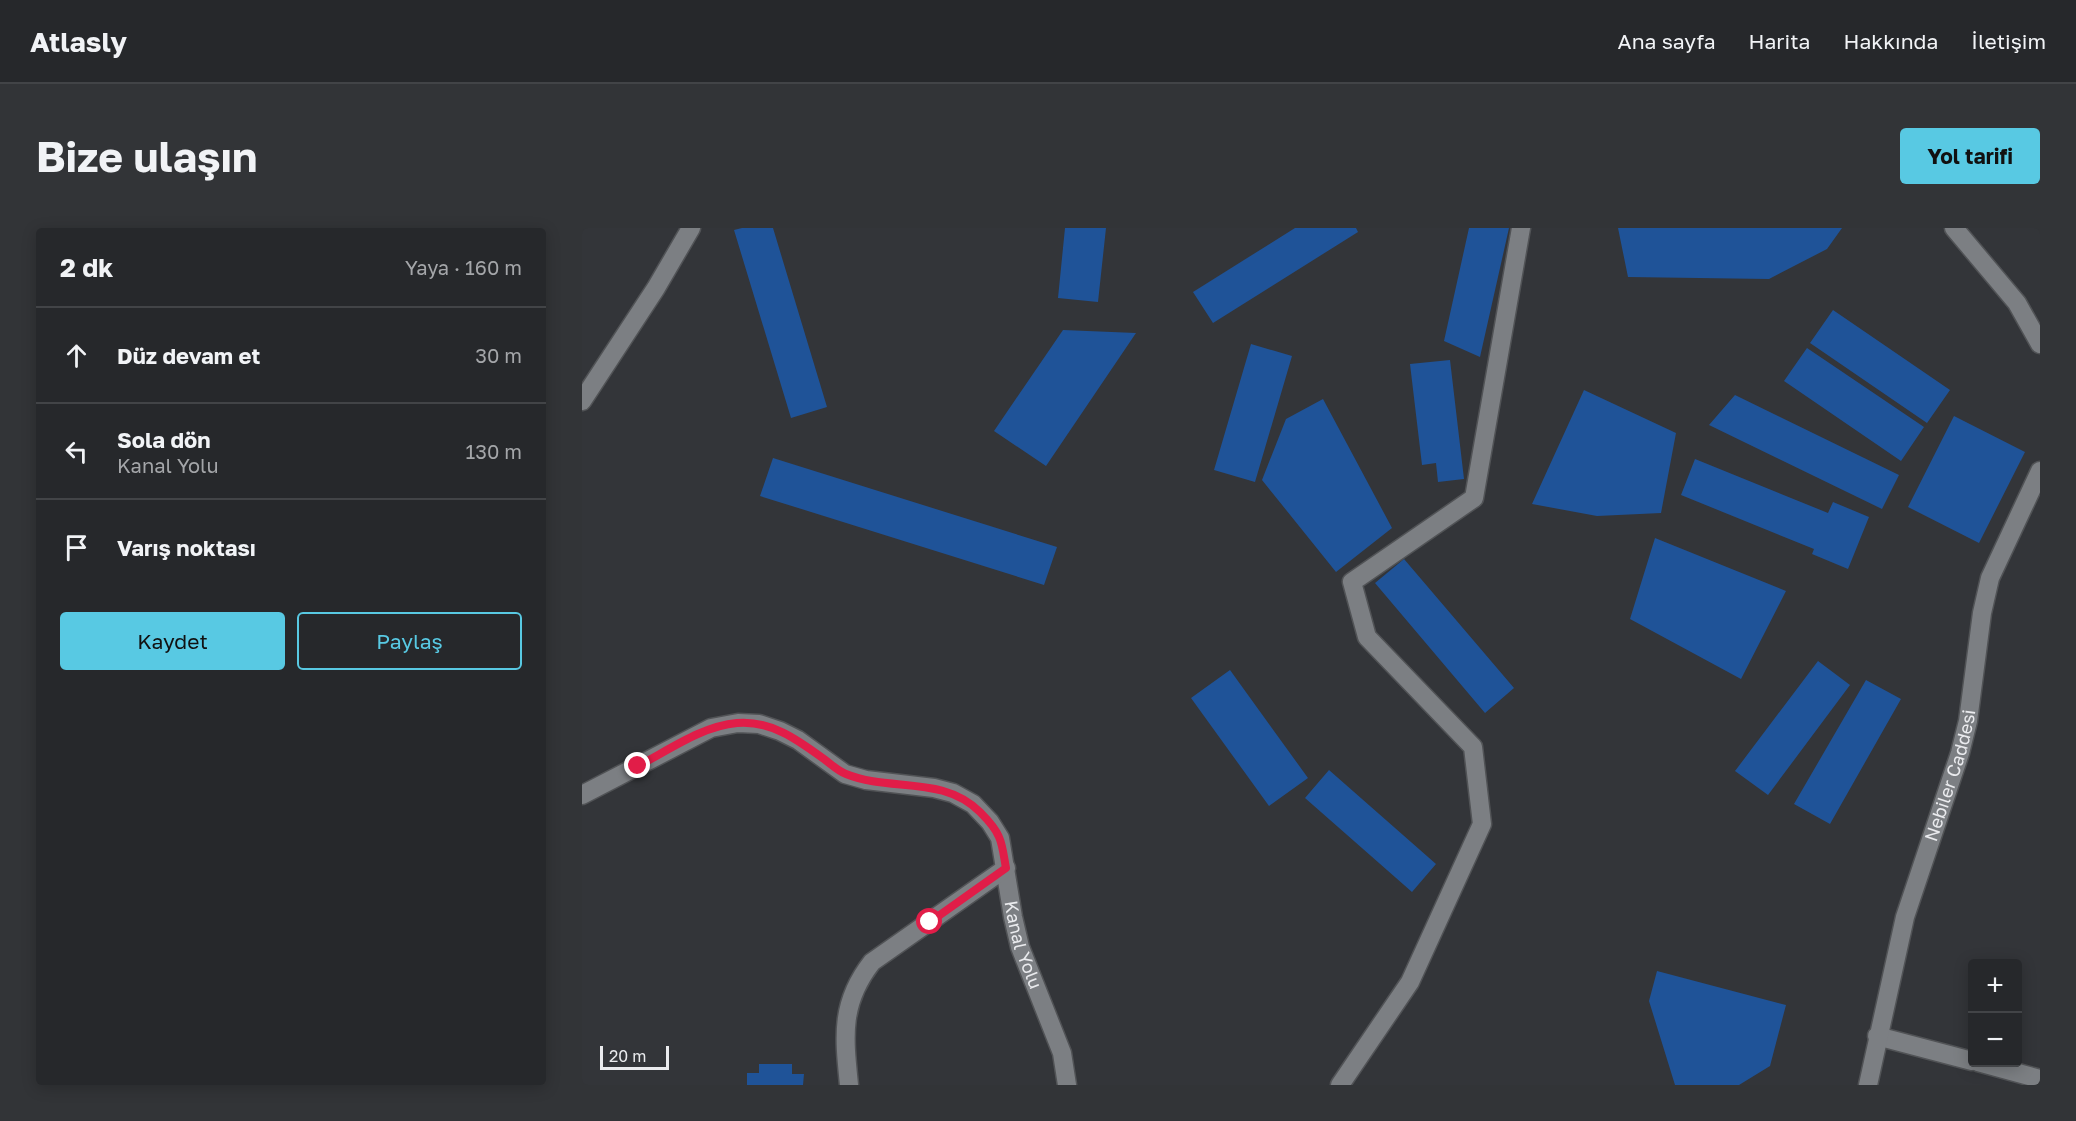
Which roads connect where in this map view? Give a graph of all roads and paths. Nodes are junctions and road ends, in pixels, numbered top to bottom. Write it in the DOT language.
graph roads {
  1 [pos="692,228"];
  2 [pos="1521,228"];
  3 [pos="1954,228"];
  4 [pos="2040,344"];
  5 [pos="582,401"];
  6 [pos="2040,471"];
  7 [pos="582,795"];
  8 [pos="1006,868"];
  9 [pos="1878,1036"];
  10 [pos="1968,1060"];
  11 [pos="1996,1067"];
  12 [pos="2040,1079"];
  13 [pos="849,1085"];
  14 [pos="1067,1085"];
  15 [pos="1340,1085"];
  16 [pos="1868,1085"];
  1 -- 5 [label="street"];
  2 -- 15 [label="street"];
  3 -- 4 [label="street"];
  6 -- 9 [label="street, Nebiler Caddesi"];
  7 -- 8 [label="street, Kanal Yolu"];
  8 -- 13 [label="street"];
  8 -- 14 [label="street, Kanal Yolu"];
  9 -- 10 [label="street"];
  9 -- 16 [label="street, Nebiler Caddesi"];
  11 -- 12 [label="street"];
}
